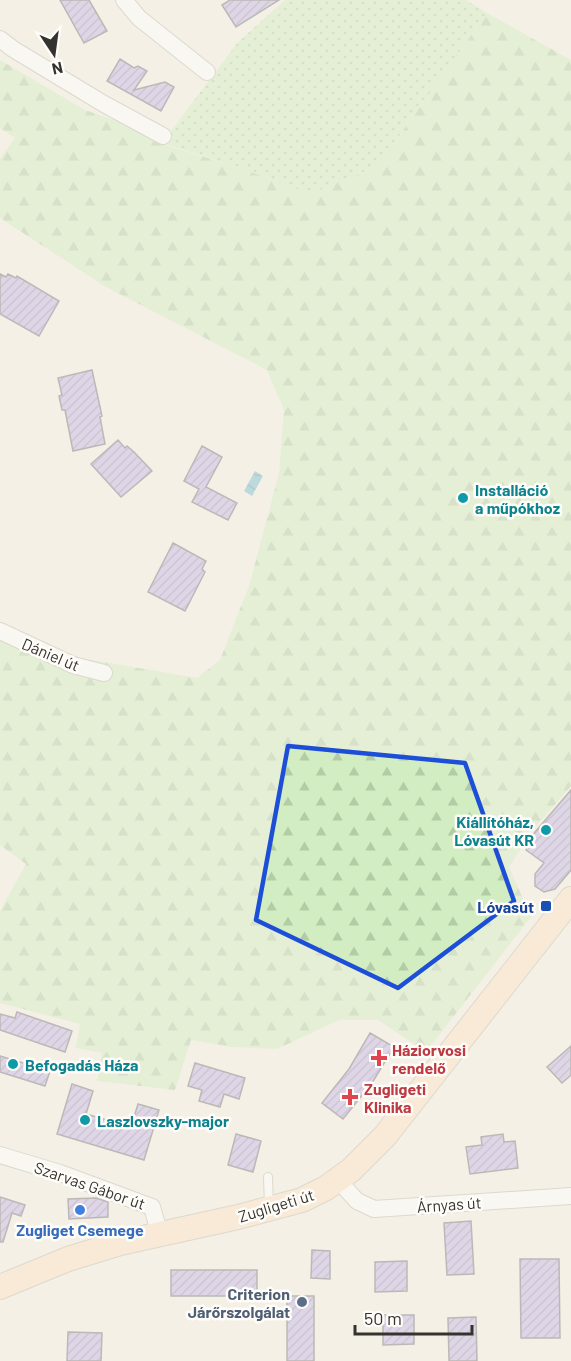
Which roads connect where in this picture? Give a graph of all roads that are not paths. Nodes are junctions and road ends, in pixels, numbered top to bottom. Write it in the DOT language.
graph roads {
  1 [pos="124,0"];
  2 [pos="0,39"];
  3 [pos="207,72"];
  4 [pos="163,136"];
  5 [pos="0,631"];
  6 [pos="104,672"];
  7 [pos="571,899"];
  8 [pos="0,1155"];
  9 [pos="268,1177"];
  10 [pos="338,1180"];
  11 [pos="571,1196"];
  12 [pos="269,1210"];
  13 [pos="160,1235"];
  14 [pos="0,1287"];
  1 -- 3 [label="street"];
  2 -- 4 [label="street"];
  5 -- 6 [label="street, Dániel út"];
  7 -- 10 [label="street, Zugligeti út"];
  8 -- 13 [label="street, Szarvas Gábor út"];
  9 -- 12 [label="lane"];
  10 -- 11 [label="street, Árnyas út"];
  10 -- 12 [label="street, Zugligeti út"];
  12 -- 13 [label="street, Zugligeti út"];
  13 -- 14 [label="street, Zugligeti út"];
}
